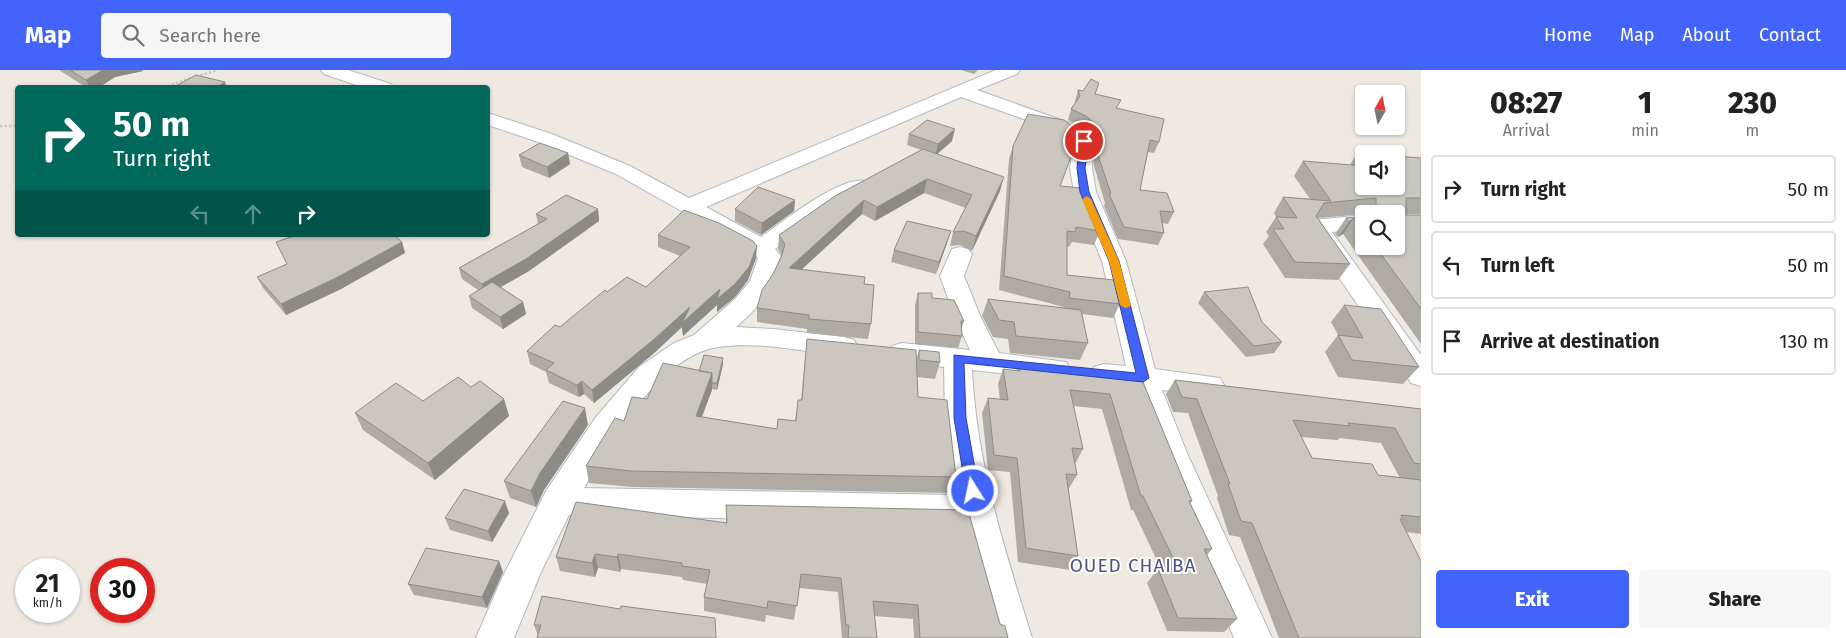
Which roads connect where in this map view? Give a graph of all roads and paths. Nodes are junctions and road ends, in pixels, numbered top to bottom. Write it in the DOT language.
graph roads {
  1 [pos="217,70"];
  2 [pos="330,70"];
  3 [pos="1011,70"];
  4 [pos="172,85"];
  5 [pos="376,85"];
  6 [pos="961,91"];
  7 [pos="490,120"];
  8 [pos="0,126"];
  9 [pos="15,126"];
  10 [pos="876,177"];
  11 [pos="689,206"];
  12 [pos="1355,222"];
  13 [pos="762,247"];
  14 [pos="960,254"];
  15 [pos="704,340"];
  16 [pos="958,358"];
  17 [pos="990,362"];
  18 [pos="1421,376"];
  19 [pos="1143,378"];
  20 [pos="1233,388"];
  21 [pos="558,501"];
  22 [pos="976,509"];
  23 [pos="495,638"];
  24 [pos="1013,638"];
  25 [pos="1254,638"];
  1 -- 4 [label="path"];
  2 -- 5 [label="street"];
  3 -- 6 [label="street"];
  6 -- 11 [label="street"];
  6 -- 19 [label="street"];
  7 -- 11 [label="street"];
  8 -- 9 [label="path"];
  10 -- 13 [label="street"];
  11 -- 13 [label="street"];
  12 -- 18 [label="street"];
  13 -- 15 [label="street"];
  14 -- 17 [label="street"];
  15 -- 16 [label="street"];
  15 -- 21 [label="street"];
  16 -- 17 [label="street"];
  16 -- 22 [label="street"];
  17 -- 19 [label="street"];
  19 -- 20 [label="street"];
  19 -- 25 [label="street"];
  21 -- 22 [label="street"];
  21 -- 23 [label="street"];
  22 -- 24 [label="street"];
}
